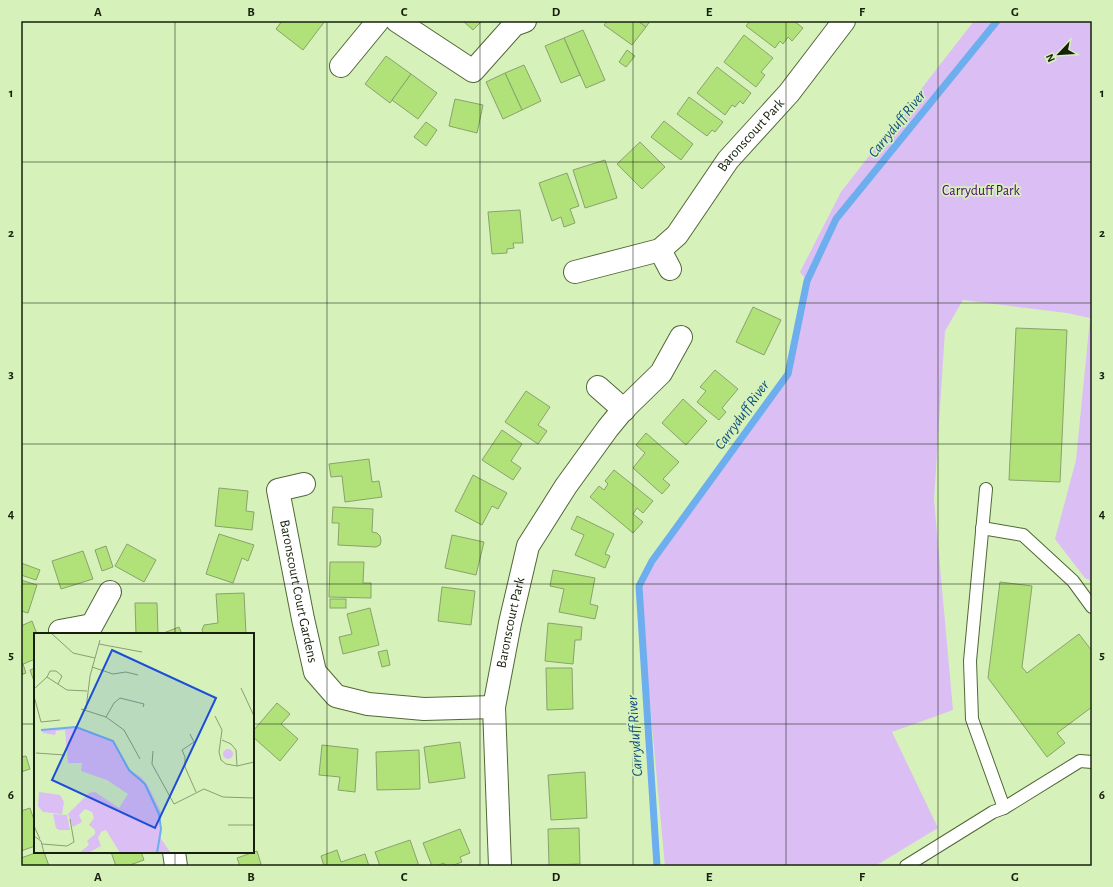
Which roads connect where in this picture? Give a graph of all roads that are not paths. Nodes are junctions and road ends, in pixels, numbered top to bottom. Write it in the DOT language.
graph roads {
  1 [pos="378,21"];
  2 [pos="397,21"];
  3 [pos="525,21"];
  4 [pos="844,21"];
  5 [pos="341,66"];
  6 [pos="660,250"];
  7 [pos="670,269"];
  8 [pos="575,272"];
  9 [pos="681,337"];
  10 [pos="598,387"];
  11 [pos="624,410"];
  12 [pos="304,484"];
  13 [pos="986,489"];
  14 [pos="982,528"];
  15 [pos="110,592"];
  16 [pos="1092,607"];
  17 [pos="93,630"];
  18 [pos="60,631"];
  19 [pos="494,707"];
  20 [pos="1092,762"];
  21 [pos="1004,808"];
  22 [pos="174,853"];
  23 [pos="176,866"];
  24 [pos="500,866"];
  25 [pos="906,866"];
  1 -- 5 [label="street"];
  2 -- 3 [label="street"];
  4 -- 6 [label="street, Baronscourt Park"];
  6 -- 7 [label="street"];
  6 -- 8 [label="street, Baronscourt Park"];
  9 -- 11 [label="street, Baronscourt Park"];
  10 -- 11 [label="street"];
  11 -- 19 [label="street, Baronscourt Park"];
  12 -- 19 [label="street, Baronscourt Court Gardens"];
  13 -- 14 [label="lane"];
  14 -- 16 [label="lane"];
  14 -- 21 [label="lane"];
  15 -- 17 [label="street"];
  17 -- 18 [label="street"];
  19 -- 24 [label="street, Baronscourt Park"];
  20 -- 21 [label="lane"];
  21 -- 25 [label="lane"];
  22 -- 23 [label="street"];
}
